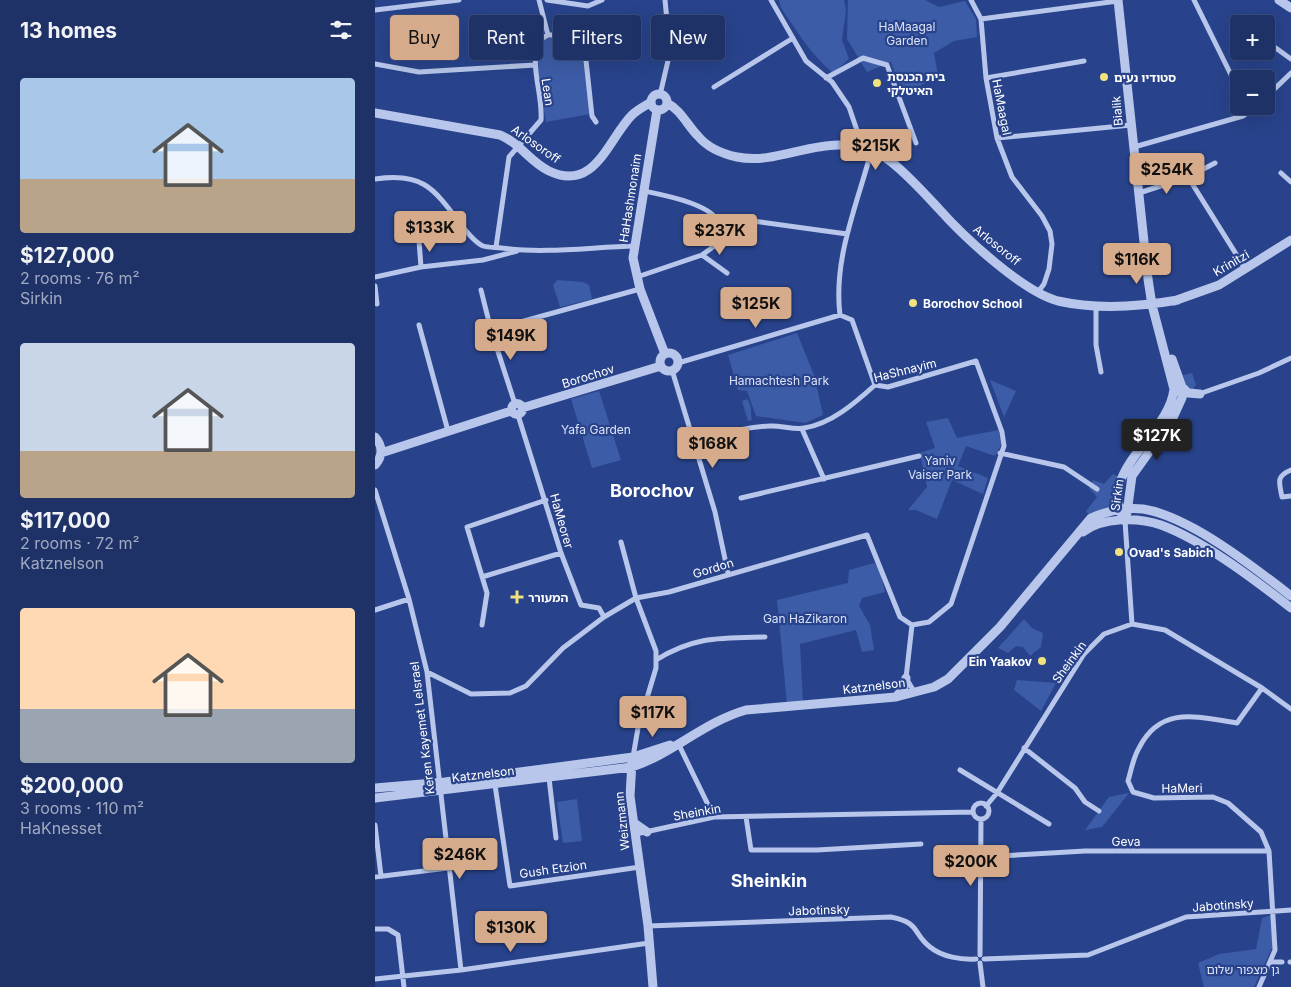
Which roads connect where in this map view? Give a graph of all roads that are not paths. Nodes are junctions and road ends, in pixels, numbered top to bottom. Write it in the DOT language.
graph roads {
  1 [pos="459,0"];
  2 [pos="539,0"];
  3 [pos="547,0"];
  4 [pos="602,0"];
  5 [pos="665,0"];
  6 [pos="771,0"];
  7 [pos="971,0"];
  8 [pos="1118,0"];
  9 [pos="1193,0"];
  10 [pos="1279,0"];
  11 [pos="1291,8"];
  12 [pos="375,10"];
  13 [pos="981,19"];
  14 [pos="548,35"];
  15 [pos="793,38"];
  16 [pos="1275,47"];
  17 [pos="1291,59"];
  18 [pos="1084,61"];
  19 [pos="376,64"];
  20 [pos="535,65"];
  21 [pos="1230,72"];
  22 [pos="1291,73"];
  23 [pos="826,78"];
  24 [pos="986,78"];
  25 [pos="714,87"];
  26 [pos="1275,88"];
  27 [pos="660,94"];
  28 [pos="667,103"];
  29 [pos="654,106"];
  30 [pos="375,113"];
  31 [pos="1243,115"];
  32 [pos="596,122"];
  33 [pos="1131,125"];
  34 [pos="997,138"];
  35 [pos="916,143"];
  36 [pos="518,145"];
  37 [pos="1133,147"];
  38 [pos="867,150"];
  39 [pos="1215,163"];
  40 [pos="1281,173"];
  41 [pos="1189,177"];
  42 [pos="375,179"];
  43 [pos="1291,182"];
  44 [pos="644,190"];
  45 [pos="1139,193"];
  46 [pos="719,224"];
  47 [pos="847,234"];
  48 [pos="1291,240"];
  49 [pos="419,241"];
  50 [pos="635,246"];
  51 [pos="486,247"];
  52 [pos="496,247"];
  53 [pos="519,250"];
  54 [pos="702,255"];
  55 [pos="483,260"];
  56 [pos="421,267"];
  57 [pos="1246,270"];
  58 [pos="727,273"];
  59 [pos="375,277"];
  60 [pos="637,277"];
  61 [pos="375,286"];
  62 [pos="640,289"];
  63 [pos="481,290"];
  64 [pos="1038,292"];
  65 [pos="377,304"];
  66 [pos="1099,307"];
  67 [pos="1153,307"];
  68 [pos="840,315"];
  69 [pos="419,325"];
  70 [pos="491,330"];
  71 [pos="665,354"];
  72 [pos="1291,358"];
  73 [pos="678,362"];
  74 [pos="661,366"];
  75 [pos="672,370"];
  76 [pos="1101,372"];
  77 [pos="875,385"];
  78 [pos="1182,387"];
  79 [pos="1200,394"];
  80 [pos="1178,398"];
  81 [pos="517,409"];
  82 [pos="802,429"];
  83 [pos="448,431"];
  84 [pos="375,437"];
  85 [pos="695,441"];
  86 [pos="381,453"];
  87 [pos="1000,453"];
  88 [pos="919,456"];
  89 [pos="375,466"];
  90 [pos="1291,470"];
  91 [pos="824,479"];
  92 [pos="1097,489"];
  93 [pos="375,490"];
  94 [pos="1291,496"];
  95 [pos="741,498"];
  96 [pos="546,500"];
  97 [pos="1124,510"];
  98 [pos="1125,521"];
  99 [pos="1075,538"];
  100 [pos="621,542"];
  101 [pos="561,552"];
  102 [pos="727,574"];
  103 [pos="482,577"];
  104 [pos="1291,596"];
  105 [pos="636,598"];
  106 [pos="409,599"];
  107 [pos="1291,608"];
  108 [pos="375,610"];
  109 [pos="604,617"];
  110 [pos="1132,624"];
  111 [pos="482,625"];
  112 [pos="912,625"];
  113 [pos="765,637"];
  114 [pos="656,660"];
  115 [pos="427,672"];
  116 [pos="906,678"];
  117 [pos="1262,688"];
  118 [pos="915,693"];
  119 [pos="896,697"];
  120 [pos="1291,709"];
  121 [pos="678,743"];
  122 [pos="1024,748"];
  123 [pos="633,757"];
  124 [pos="632,767"];
  125 [pos="960,770"];
  126 [pos="549,778"];
  127 [pos="495,785"];
  128 [pos="375,788"];
  129 [pos="439,788"];
  130 [pos="997,793"];
  131 [pos="375,798"];
  132 [pos="986,806"];
  133 [pos="1099,811"];
  134 [pos="973,812"];
  135 [pos="714,817"];
  136 [pos="746,817"];
  137 [pos="981,819"];
  138 [pos="633,823"];
  139 [pos="1049,824"];
  140 [pos="375,825"];
  141 [pos="647,832"];
  142 [pos="636,834"];
  143 [pos="557,838"];
  144 [pos="921,844"];
  145 [pos="1269,851"];
  146 [pos="982,856"];
  147 [pos="640,867"];
  148 [pos="448,868"];
  149 [pos="378,877"];
  150 [pos="1291,910"];
  151 [pos="1273,911"];
  152 [pos="648,926"];
  153 [pos="375,930"];
  154 [pos="649,943"];
  155 [pos="980,959"];
  156 [pos="1270,962"];
  157 [pos="1282,962"];
  158 [pos="461,970"];
  159 [pos="404,976"];
  160 [pos="375,978"];
  161 [pos="404,987"];
  162 [pos="653,987"];
  163 [pos="983,987"];
  164 [pos="1259,987"];
  1 -- 12 [label="street"];
  2 -- 14 [label="street"];
  3 -- 4 [label="street"];
  5 -- 27 [label="street"];
  6 -- 15 [label="street"];
  7 -- 13 [label="street, HaMaagal"];
  8 -- 13 [label="street"];
  8 -- 33 [label="street, Bialik"];
  9 -- 21 [label="street"];
  10 -- 11 [label="street"];
  13 -- 24 [label="street, HaMaagal"];
  14 -- 20 [label="street, Lean"];
  14 -- 32 [label="street"];
  15 -- 23 [label="street"];
  15 -- 25 [label="street"];
  16 -- 17 [label="street"];
  18 -- 24 [label="street"];
  19 -- 20 [label="street"];
  20 -- 36 [label="street, Lean"];
  22 -- 26 [label="street"];
  23 -- 35 [label="street"];
  23 -- 38 [label="street"];
  24 -- 34 [label="street, HaMaagal"];
  27 -- 28 [label="street"];
  27 -- 29 [label="street"];
  28 -- 29 [label="street"];
  28 -- 38 [label="street, Arlosoroff"];
  29 -- 36 [label="street, Arlosoroff"];
  29 -- 44 [label="street, HaHashmonaim"];
  30 -- 36 [label="street, Arlosoroff"];
  31 -- 37 [label="street"];
  33 -- 34 [label="street"];
  33 -- 37 [label="street, Bialik"];
  34 -- 64 [label="street, HaMaagal"];
  36 -- 52 [label="street, Lean"];
  37 -- 45 [label="street, Bialik"];
  38 -- 47 [label="street"];
  38 -- 64 [label="street, Arlosoroff"];
  39 -- 41 [label="street"];
  40 -- 43 [label="street"];
  41 -- 45 [label="street"];
  41 -- 57 [label="street"];
  42 -- 51 [label="street"];
  44 -- 46 [label="street"];
  44 -- 50 [label="street, HaHashmonaim"];
  45 -- 67 [label="street, Bialik"];
  46 -- 47 [label="street"];
  46 -- 54 [label="street"];
  47 -- 68 [label="street"];
  48 -- 57 [label="street, Krinitzi"];
  49 -- 56 [label="street"];
  50 -- 53 [label="street"];
  50 -- 60 [label="street, HaHashmonaim"];
  51 -- 52 [label="street"];
  51 -- 55 [label="street"];
  52 -- 53 [label="street"];
  53 -- 55 [label="street"];
  54 -- 58 [label="street"];
  54 -- 60 [label="street"];
  55 -- 56 [label="street"];
  56 -- 59 [label="street"];
  57 -- 67 [label="street, Krinitzi"];
  60 -- 62 [label="street, HaHashmonaim"];
  61 -- 65 [label="street"];
  62 -- 70 [label="street"];
  62 -- 71 [label="street, HaHashmonaim"];
  63 -- 70 [label="street, HaMeorer"];
  64 -- 66 [label="street, Arlosoroff"];
  66 -- 67 [label="street, Arlosoroff"];
  66 -- 76 [label="street"];
  67 -- 78 [label="street, Bialik"];
  67 -- 80 [label="street, Bialik"];
  68 -- 73 [label="street"];
  68 -- 77 [label="street"];
  69 -- 83 [label="street"];
  70 -- 81 [label="street, HaMeorer"];
  71 -- 73 [label="street"];
  71 -- 74 [label="street"];
  72 -- 79 [label="street"];
  73 -- 75 [label="street"];
  74 -- 75 [label="street"];
  74 -- 81 [label="street, Borochov"];
  75 -- 85 [label="street"];
  77 -- 82 [label="street, HaShnayim"];
  77 -- 87 [label="street, HaShnayim"];
  78 -- 79 [label="street"];
  78 -- 80 [label="street, Bialik"];
  79 -- 80 [label="street"];
  80 -- 97 [label="street, Sirkin"];
  81 -- 83 [label="street, Borochov"];
  81 -- 96 [label="street, HaMeorer"];
  82 -- 85 [label="street, HaShnayim"];
  82 -- 91 [label="street"];
  83 -- 86 [label="street, Borochov"];
  84 -- 86 [label="street"];
  85 -- 102 [label="street"];
  86 -- 89 [label="street"];
  87 -- 92 [label="street"];
  87 -- 112 [label="street"];
  88 -- 91 [label="street"];
  90 -- 94 [label="street"];
  91 -- 95 [label="street"];
  93 -- 106 [label="street, Keren Kayemet LeIsrael"];
  96 -- 101 [label="street, HaMeorer"];
  96 -- 103 [label="street"];
  97 -- 98 [label="street, Sirkin"];
  97 -- 99 [label="street, Katznelson"];
  97 -- 104 [label="street, Katznelson"];
  98 -- 99 [label="street, Katznelson"];
  98 -- 107 [label="street, Katznelson"];
  98 -- 110 [label="street, Sirkin"];
  99 -- 118 [label="street, Katznelson"];
  100 -- 105 [label="street, Weizmann"];
  101 -- 103 [label="street"];
  101 -- 109 [label="street, HaMeorer"];
  102 -- 105 [label="street, Gordon"];
  102 -- 112 [label="street, Gordon"];
  103 -- 111 [label="street"];
  105 -- 109 [label="street, Gordon"];
  105 -- 114 [label="street, Weizmann"];
  106 -- 108 [label="street"];
  106 -- 115 [label="street, Keren Kayemet LeIsrael"];
  109 -- 115 [label="street, Gordon"];
  110 -- 117 [label="street, Sheinkin"];
  110 -- 122 [label="street, Sheinkin"];
  112 -- 116 [label="street"];
  113 -- 114 [label="street"];
  114 -- 123 [label="street, Weizmann"];
  115 -- 129 [label="street, Keren Kayemet LeIsrael"];
  116 -- 118 [label="street"];
  116 -- 119 [label="street"];
  117 -- 120 [label="street, Sheinkin"];
  117 -- 145 [label="street, HaMeri"];
  118 -- 119 [label="street, Katznelson"];
  119 -- 121 [label="street, Katznelson"];
  121 -- 123 [label="street, Katznelson"];
  121 -- 124 [label="street, Katznelson"];
  121 -- 135 [label="street"];
  122 -- 130 [label="street, Sheinkin"];
  122 -- 133 [label="street"];
  123 -- 124 [label="street, Weizmann"];
  123 -- 129 [label="street, Katznelson"];
  124 -- 126 [label="street, Katznelson"];
  124 -- 138 [label="street, Weizmann"];
  125 -- 130 [label="street"];
  126 -- 127 [label="street, Katznelson"];
  126 -- 143 [label="street"];
  127 -- 129 [label="street, Katznelson"];
  127 -- 147 [label="street, Gush Etzion"];
  128 -- 129 [label="street, Katznelson"];
  129 -- 131 [label="street, Katznelson"];
  129 -- 148 [label="street, Keren Kayemet LeIsrael"];
  130 -- 132 [label="street, Sheinkin"];
  130 -- 139 [label="street"];
  132 -- 134 [label="street"];
  132 -- 137 [label="street"];
  134 -- 136 [label="street, Sheinkin"];
  134 -- 137 [label="street"];
  135 -- 136 [label="street, Sheinkin"];
  135 -- 141 [label="street, Sheinkin"];
  136 -- 144 [label="street"];
  137 -- 146 [label="street"];
  138 -- 141 [label="street"];
  138 -- 142 [label="street, Weizmann"];
  140 -- 149 [label="street"];
  141 -- 142 [label="street, Sheinkin"];
  142 -- 147 [label="street, Weizmann"];
  145 -- 146 [label="street, Geva"];
  145 -- 151 [label="street, HaMeri"];
  146 -- 155 [label="street"];
  147 -- 152 [label="street, Weizmann"];
  148 -- 149 [label="street"];
  148 -- 158 [label="street, Keren Kayemet LeIsrael"];
  150 -- 151 [label="street, Jabotinsky"];
  151 -- 155 [label="street, Jabotinsky"];
  151 -- 156 [label="street, HaMeri"];
  152 -- 154 [label="street, Weizmann"];
  152 -- 155 [label="street, Jabotinsky"];
  153 -- 159 [label="street"];
  154 -- 158 [label="street"];
  154 -- 162 [label="street, Weizmann"];
  155 -- 163 [label="street"];
  156 -- 157 [label="street"];
  156 -- 164 [label="street, HaMeri"];
  158 -- 159 [label="street"];
  159 -- 160 [label="street"];
  159 -- 161 [label="street"];
}
